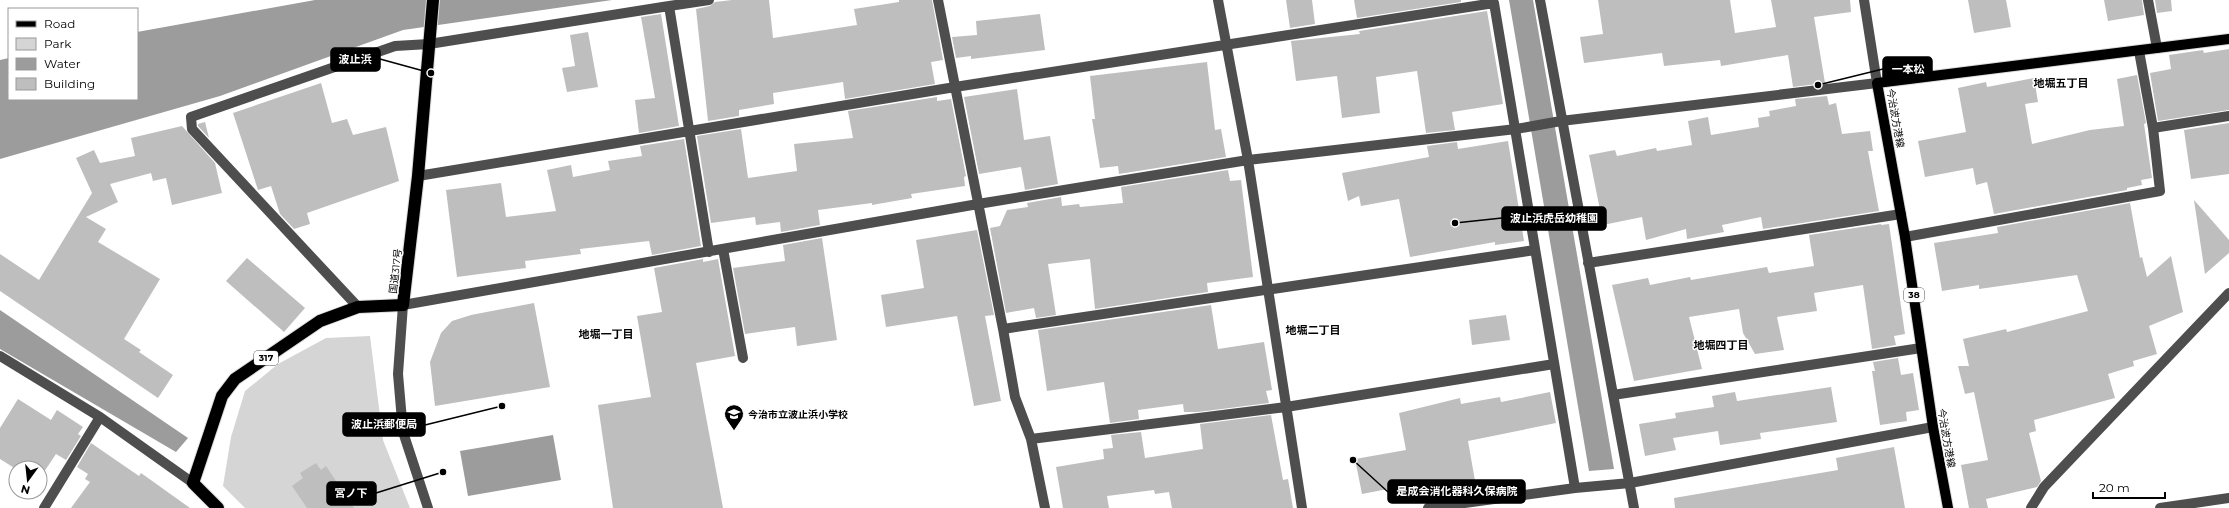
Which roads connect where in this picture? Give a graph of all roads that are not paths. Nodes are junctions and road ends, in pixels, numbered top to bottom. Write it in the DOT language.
graph roads {
  1 [pos="433,0"];
  2 [pos="709,0"];
  3 [pos="938,0"];
  4 [pos="1218,0"];
  5 [pos="1540,0"];
  6 [pos="1864,0"];
  7 [pos="2148,0"];
  8 [pos="669,6"];
  9 [pos="2229,39"];
  10 [pos="429,44"];
  11 [pos="1226,46"];
  12 [pos="2157,48"];
  13 [pos="2139,51"];
  14 [pos="1878,83"];
  15 [pos="955,87"];
  16 [pos="2229,116"];
  17 [pos="1561,121"];
  18 [pos="2153,128"];
  19 [pos="1516,129"];
  20 [pos="688,133"];
  21 [pos="1248,160"];
  22 [pos="418,176"];
  23 [pos="978,204"];
  24 [pos="1901,214"];
  25 [pos="1905,237"];
  26 [pos="723,250"];
  27 [pos="1536,250"];
  28 [pos="709,252"];
  29 [pos="1588,263"];
  30 [pos="1268,290"];
  31 [pos="2229,293"];
  32 [pos="403,304"];
  33 [pos="358,307"];
  34 [pos="1003,329"];
  35 [pos="1921,348"];
  36 [pos="0,356"];
  37 [pos="743,358"];
  38 [pos="1554,364"];
  39 [pos="1613,395"];
  40 [pos="1286,406"];
  41 [pos="100,417"];
  42 [pos="1933,427"];
  43 [pos="1031,439"];
  44 [pos="193,483"];
  45 [pos="1630,483"];
  46 [pos="1575,488"];
  47 [pos="2229,498"];
  48 [pos="44,508"];
  49 [pos="218,508"];
  50 [pos="428,508"];
  51 [pos="1045,508"];
  52 [pos="1302,508"];
  53 [pos="1428,508"];
  54 [pos="1634,508"];
  55 [pos="1948,508"];
  56 [pos="2031,508"];
  57 [pos="2160,508"];
  1 -- 10 [label="highway, 国道317号"];
  2 -- 8 [label="street"];
  3 -- 15 [label="street"];
  4 -- 11 [label="street"];
  5 -- 17 [label="street"];
  6 -- 14 [label="street"];
  7 -- 12 [label="street"];
  8 -- 10 [label="street"];
  8 -- 20 [label="street"];
  9 -- 12 [label="main road, 今治波方港線"];
  10 -- 22 [label="highway, 国道317号"];
  10 -- 33 [label="street"];
  11 -- 15 [label="street"];
  11 -- 19 [label="street"];
  11 -- 21 [label="street"];
  12 -- 13 [label="main road, 今治波方港線"];
  13 -- 14 [label="main road, 今治波方港線"];
  13 -- 18 [label="street"];
  14 -- 17 [label="street"];
  14 -- 24 [label="main road, 今治波方港線 / 38"];
  15 -- 20 [label="street"];
  15 -- 23 [label="street"];
  16 -- 18 [label="street"];
  17 -- 19 [label="street"];
  17 -- 29 [label="street"];
  18 -- 25 [label="street"];
  19 -- 21 [label="street"];
  19 -- 27 [label="street"];
  20 -- 22 [label="street"];
  20 -- 28 [label="street"];
  21 -- 23 [label="street"];
  21 -- 30 [label="street"];
  22 -- 32 [label="highway, 国道317号"];
  23 -- 26 [label="street"];
  23 -- 34 [label="street"];
  24 -- 25 [label="main road, 今治波方港線 / 38"];
  24 -- 29 [label="street"];
  25 -- 35 [label="main road, 今治波方港線 / 38"];
  26 -- 28 [label="street"];
  26 -- 37 [label="street"];
  27 -- 30 [label="street"];
  27 -- 38 [label="street"];
  28 -- 32 [label="street"];
  29 -- 39 [label="street"];
  30 -- 34 [label="street"];
  30 -- 40 [label="street"];
  31 -- 56 [label="street"];
  32 -- 33 [label="highway, 国道317号 / 317"];
  32 -- 50 [label="street"];
  33 -- 44 [label="highway, 国道317号 / 317"];
  34 -- 43 [label="street"];
  35 -- 39 [label="street"];
  35 -- 42 [label="main road, 今治波方港線 / 38"];
  36 -- 41 [label="street"];
  38 -- 40 [label="street"];
  38 -- 46 [label="street"];
  39 -- 45 [label="street"];
  40 -- 43 [label="street"];
  40 -- 52 [label="street"];
  41 -- 44 [label="street"];
  41 -- 48 [label="street"];
  42 -- 45 [label="street"];
  42 -- 55 [label="main road, 今治波方港線 / 38"];
  43 -- 51 [label="street"];
  44 -- 49 [label="highway"];
  45 -- 46 [label="street"];
  45 -- 54 [label="street"];
  46 -- 53 [label="street"];
  47 -- 57 [label="street"];
}
